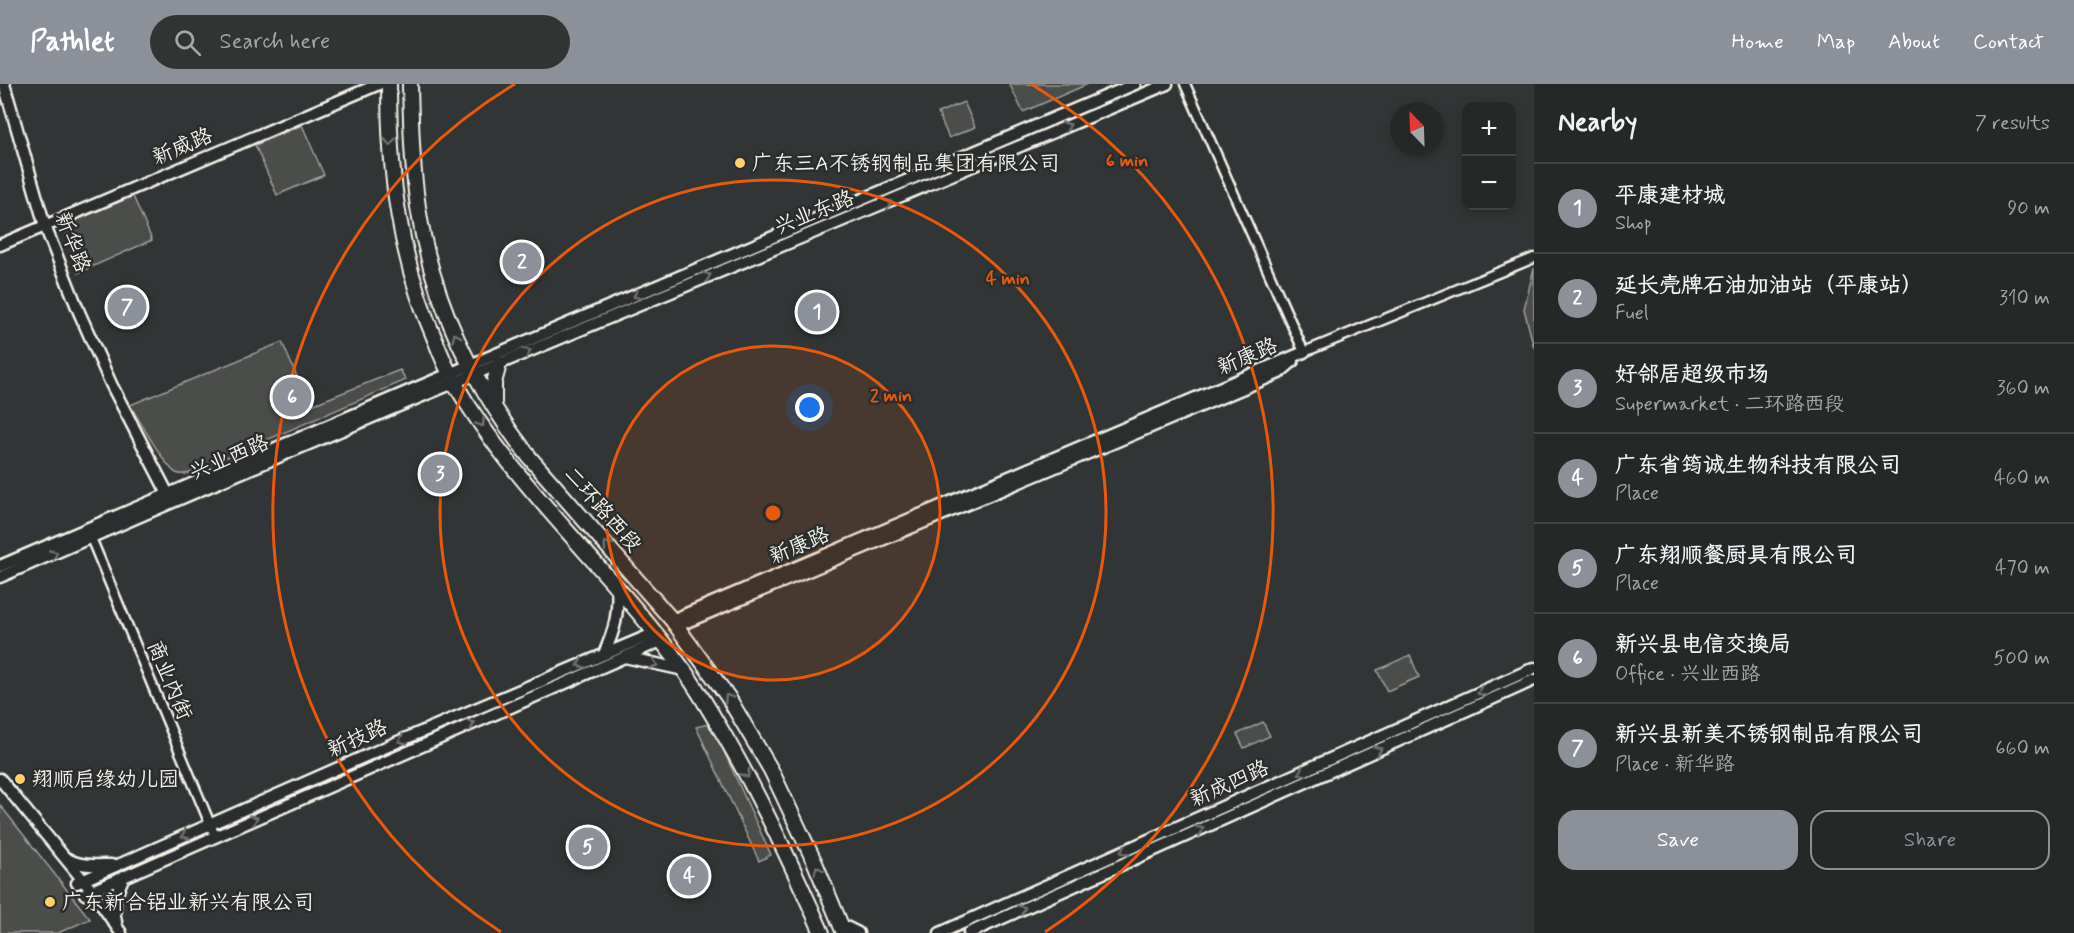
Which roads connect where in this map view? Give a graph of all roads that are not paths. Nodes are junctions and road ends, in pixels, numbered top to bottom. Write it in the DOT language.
graph roads {
  1 [pos="4,84"];
  2 [pos="379,84"];
  3 [pos="388,84"];
  4 [pos="410,84"];
  5 [pos="1135,84"];
  6 [pos="1167,84"];
  7 [pos="1185,84"];
  8 [pos="45,226"];
  9 [pos="0,245"];
  10 [pos="1534,258"];
  11 [pos="1304,352"];
  12 [pos="499,364"];
  13 [pos="471,370"];
  14 [pos="452,378"];
  15 [pos="494,408"];
  16 [pos="170,498"];
  17 [pos="91,538"];
  18 [pos="0,566"];
  19 [pos="0,576"];
  20 [pos="617,586"];
  21 [pos="675,623"];
  22 [pos="658,637"];
  23 [pos="604,654"];
  24 [pos="624,657"];
  25 [pos="1534,668"];
  26 [pos="684,670"];
  27 [pos="1534,680"];
  28 [pos="0,779"];
  29 [pos="0,790"];
  30 [pos="210,824"];
  31 [pos="215,836"];
  32 [pos="63,856"];
  33 [pos="118,865"];
  34 [pos="124,876"];
  35 [pos="80,882"];
  36 [pos="89,892"];
  37 [pos="842,929"];
  38 [pos="117,932"];
  39 [pos="821,932"];
  40 [pos="858,933"];
  41 [pos="940,933"];
  42 [pos="969,933"];
  1 -- 8 [label="street, 新华路"];
  2 -- 8 [label="street, 新威路"];
  3 -- 14 [label="main road, 二环路西段, one-way"];
  13 -- 4 [label="main road, 二环路西段, one-way"];
  5 -- 13 [label="street, 兴业东路, one-way"];
  12 -- 6 [label="street, 兴业东路, one-way"];
  7 -- 11 [label="street"];
  8 -- 9 [label="street, 新威路"];
  8 -- 16 [label="street, 新华路"];
  10 -- 11 [label="street"];
  11 -- 21 [label="street, 新康路"];
  12 -- 13 [label="street, 兴业东路"];
  12 -- 15 [label="main road"];
  13 -- 14 [label="street, 兴业西路"];
  13 -- 15 [label="main road, 二环路西段"];
  14 -- 16 [label="street, 兴业西路"];
  14 -- 20 [label="main road, 二环路西段, one-way"];
  21 -- 15 [label="main road, 二环路西段, one-way"];
  16 -- 17 [label="street, 兴业西路"];
  16 -- 18 [label="street, 兴业西路"];
  19 -- 17 [label="street, 兴业西路, one-way"];
  17 -- 30 [label="street, 商业内街"];
  20 -- 22 [label="main road, 二环路西段"];
  20 -- 23 [label="street"];
  37 -- 21 [label="main road, 二环路西段, one-way"];
  22 -- 23 [label="street, 新技路"];
  22 -- 24 [label="street, 新技路"];
  22 -- 26 [label="main road, 二环路西段"];
  23 -- 30 [label="street, 新技路, one-way"];
  24 -- 26 [label="street, one-way"];
  31 -- 24 [label="street, 新技路, one-way"];
  25 -- 41 [label="street, 新成四路, one-way"];
  26 -- 39 [label="main road, 二环路西段, one-way"];
  42 -- 27 [label="street, 新成四路, one-way"];
  28 -- 32 [label="street"];
  29 -- 35 [label="street"];
  30 -- 31 [label="street, 商业内街"];
  30 -- 33 [label="street, 新技路, one-way"];
  31 -- 34 [label="street, 新技路"];
  32 -- 33 [label="street"];
  32 -- 35 [label="street"];
  33 -- 35 [label="street, 新技路"];
  34 -- 36 [label="street, 新技路"];
  34 -- 38 [label="street"];
  35 -- 36 [label="street"];
  36 -- 38 [label="street"];
  37 -- 40 [label="street"];
}
